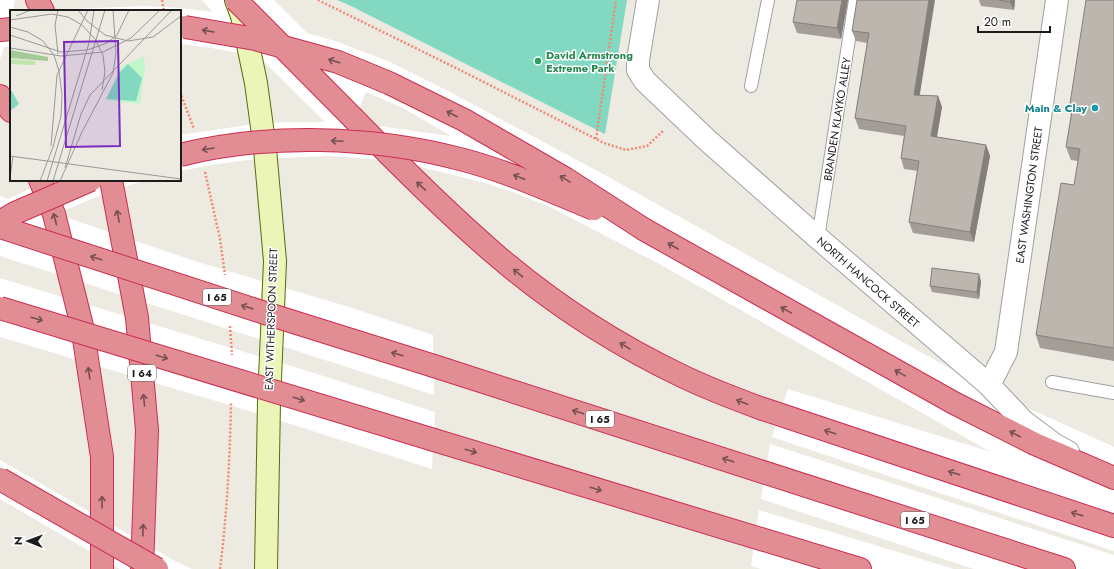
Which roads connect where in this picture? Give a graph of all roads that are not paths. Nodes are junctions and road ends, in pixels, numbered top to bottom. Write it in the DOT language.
graph roads {
  1 [pos="38,0"];
  2 [pos="236,0"];
  3 [pos="648,0"];
  4 [pos="768,0"];
  5 [pos="855,0"];
  6 [pos="1057,0"];
  7 [pos="43,10"];
  8 [pos="181,27"];
  9 [pos="10,29"];
  10 [pos="0,30"];
  11 [pos="751,86"];
  12 [pos="0,96"];
  13 [pos="10,110"];
  14 [pos="181,155"];
  15 [pos="40,181"];
  16 [pos="89,181"];
  17 [pos="111,181"];
  18 [pos="0,222"];
  19 [pos="0,227"];
  20 [pos="645,230"];
  21 [pos="818,238"];
  22 [pos="0,308"];
  23 [pos="1052,382"];
  24 [pos="989,385"];
  25 [pos="1114,393"];
  26 [pos="1114,469"];
  27 [pos="1114,478"];
  28 [pos="0,479"];
  29 [pos="1114,526"];
  30 [pos="102,569"];
  31 [pos="142,569"];
  32 [pos="157,569"];
  33 [pos="266,569"];
  34 [pos="860,569"];
  35 [pos="1064,569"];
  1 -- 7 [label="highway"];
  29 -- 2 [label="highway, one-way, bridge"];
  2 -- 33 [label="street, EAST WITHERSPOON STREET"];
  3 -- 21 [label="street, NORTH HANCOCK STREET"];
  4 -- 11 [label="lane"];
  5 -- 21 [label="lane, BRANDEN KLAYKO ALLEY"];
  6 -- 24 [label="street, EAST WASHINGTON STREET"];
  20 -- 8 [label="highway, one-way, bridge"];
  9 -- 10 [label="highway"];
  12 -- 13 [label="highway"];
  20 -- 14 [label="highway, one-way, bridge"];
  30 -- 15 [label="highway, one-way"];
  16 -- 18 [label="highway, bridge"];
  31 -- 17 [label="highway, I 64, one-way"];
  35 -- 19 [label="highway, I 65, one-way, bridge"];
  27 -- 20 [label="highway, one-way"];
  21 -- 24 [label="street, NORTH HANCOCK STREET"];
  22 -- 34 [label="highway, one-way, bridge"];
  23 -- 25 [label="lane"];
  24 -- 26 [label="street, NORTH HANCOCK STREET"];
  28 -- 32 [label="highway, bridge"];
}
